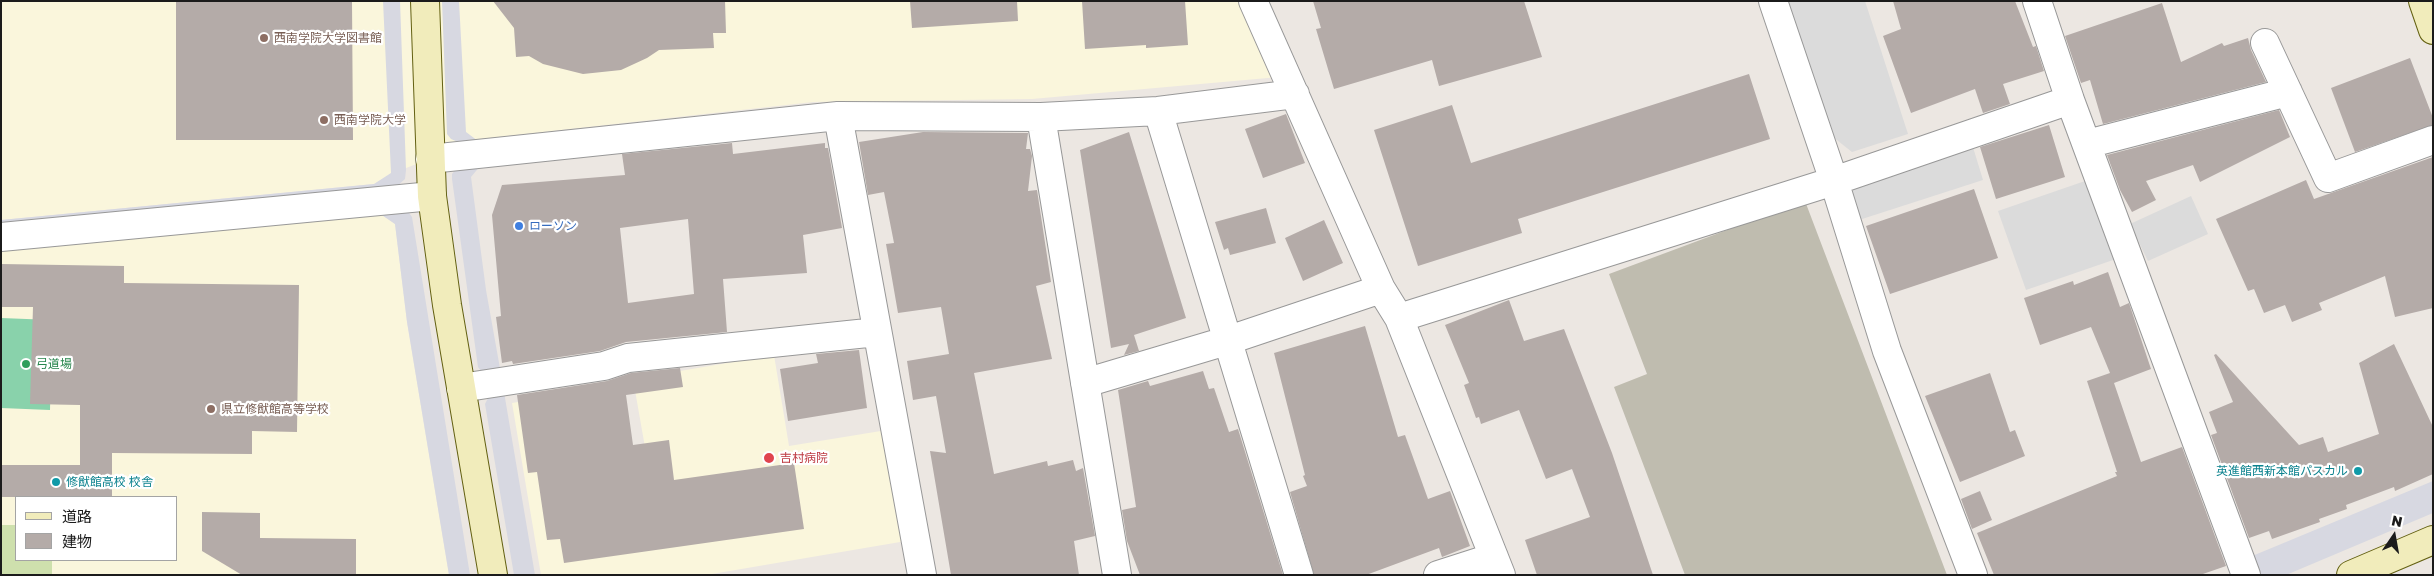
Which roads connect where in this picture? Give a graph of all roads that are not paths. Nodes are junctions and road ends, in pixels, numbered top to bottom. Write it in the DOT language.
graph roads {
  1 [pos="425,1"];
  2 [pos="1253,1"];
  3 [pos="1773,1"];
  4 [pos="2037,1"];
  5 [pos="2423,1"];
  6 [pos="2433,30"];
  7 [pos="2265,43"];
  8 [pos="2288,92"];
  9 [pos="1295,94"];
  10 [pos="2070,100"];
  11 [pos="1158,111"];
  12 [pos="838,116"];
  13 [pos="1041,117"];
  14 [pos="2433,140"];
  15 [pos="2087,144"];
  16 [pos="430,159"];
  17 [pos="1834,181"];
  18 [pos="432,196"];
  19 [pos="1,237"];
  20 [pos="1381,289"];
  21 [pos="1399,318"];
  22 [pos="877,332"];
  23 [pos="1226,341"];
  24 [pos="1085,383"];
  25 [pos="461,388"];
  26 [pos="2433,540"];
  27 [pos="1497,566"];
  28 [pos="493,575"];
  29 [pos="922,575"];
  30 [pos="1117,575"];
  31 [pos="1299,575"];
  32 [pos="1438,575"];
  33 [pos="1973,575"];
  34 [pos="2246,575"];
  35 [pos="2351,575"];
  1 -- 16 [label="street"];
  2 -- 9 [label="street"];
  3 -- 17 [label="street"];
  4 -- 10 [label="street"];
  5 -- 6 [label="street"];
  7 -- 8 [label="street"];
  8 -- 14 [label="street"];
  8 -- 15 [label="street"];
  9 -- 11 [label="street"];
  9 -- 20 [label="street"];
  10 -- 15 [label="street"];
  10 -- 17 [label="street"];
  11 -- 13 [label="street"];
  11 -- 23 [label="street"];
  12 -- 13 [label="street"];
  12 -- 16 [label="street"];
  12 -- 22 [label="street"];
  13 -- 24 [label="street"];
  15 -- 34 [label="street"];
  16 -- 18 [label="street"];
  17 -- 21 [label="street"];
  17 -- 33 [label="street"];
  18 -- 19 [label="street"];
  18 -- 25 [label="street"];
  20 -- 21 [label="street"];
  20 -- 23 [label="street"];
  21 -- 27 [label="street"];
  22 -- 25 [label="street"];
  22 -- 29 [label="street"];
  23 -- 24 [label="street"];
  23 -- 31 [label="street"];
  24 -- 30 [label="street"];
  25 -- 28 [label="street"];
  26 -- 35 [label="street"];
  27 -- 32 [label="street"];
}
